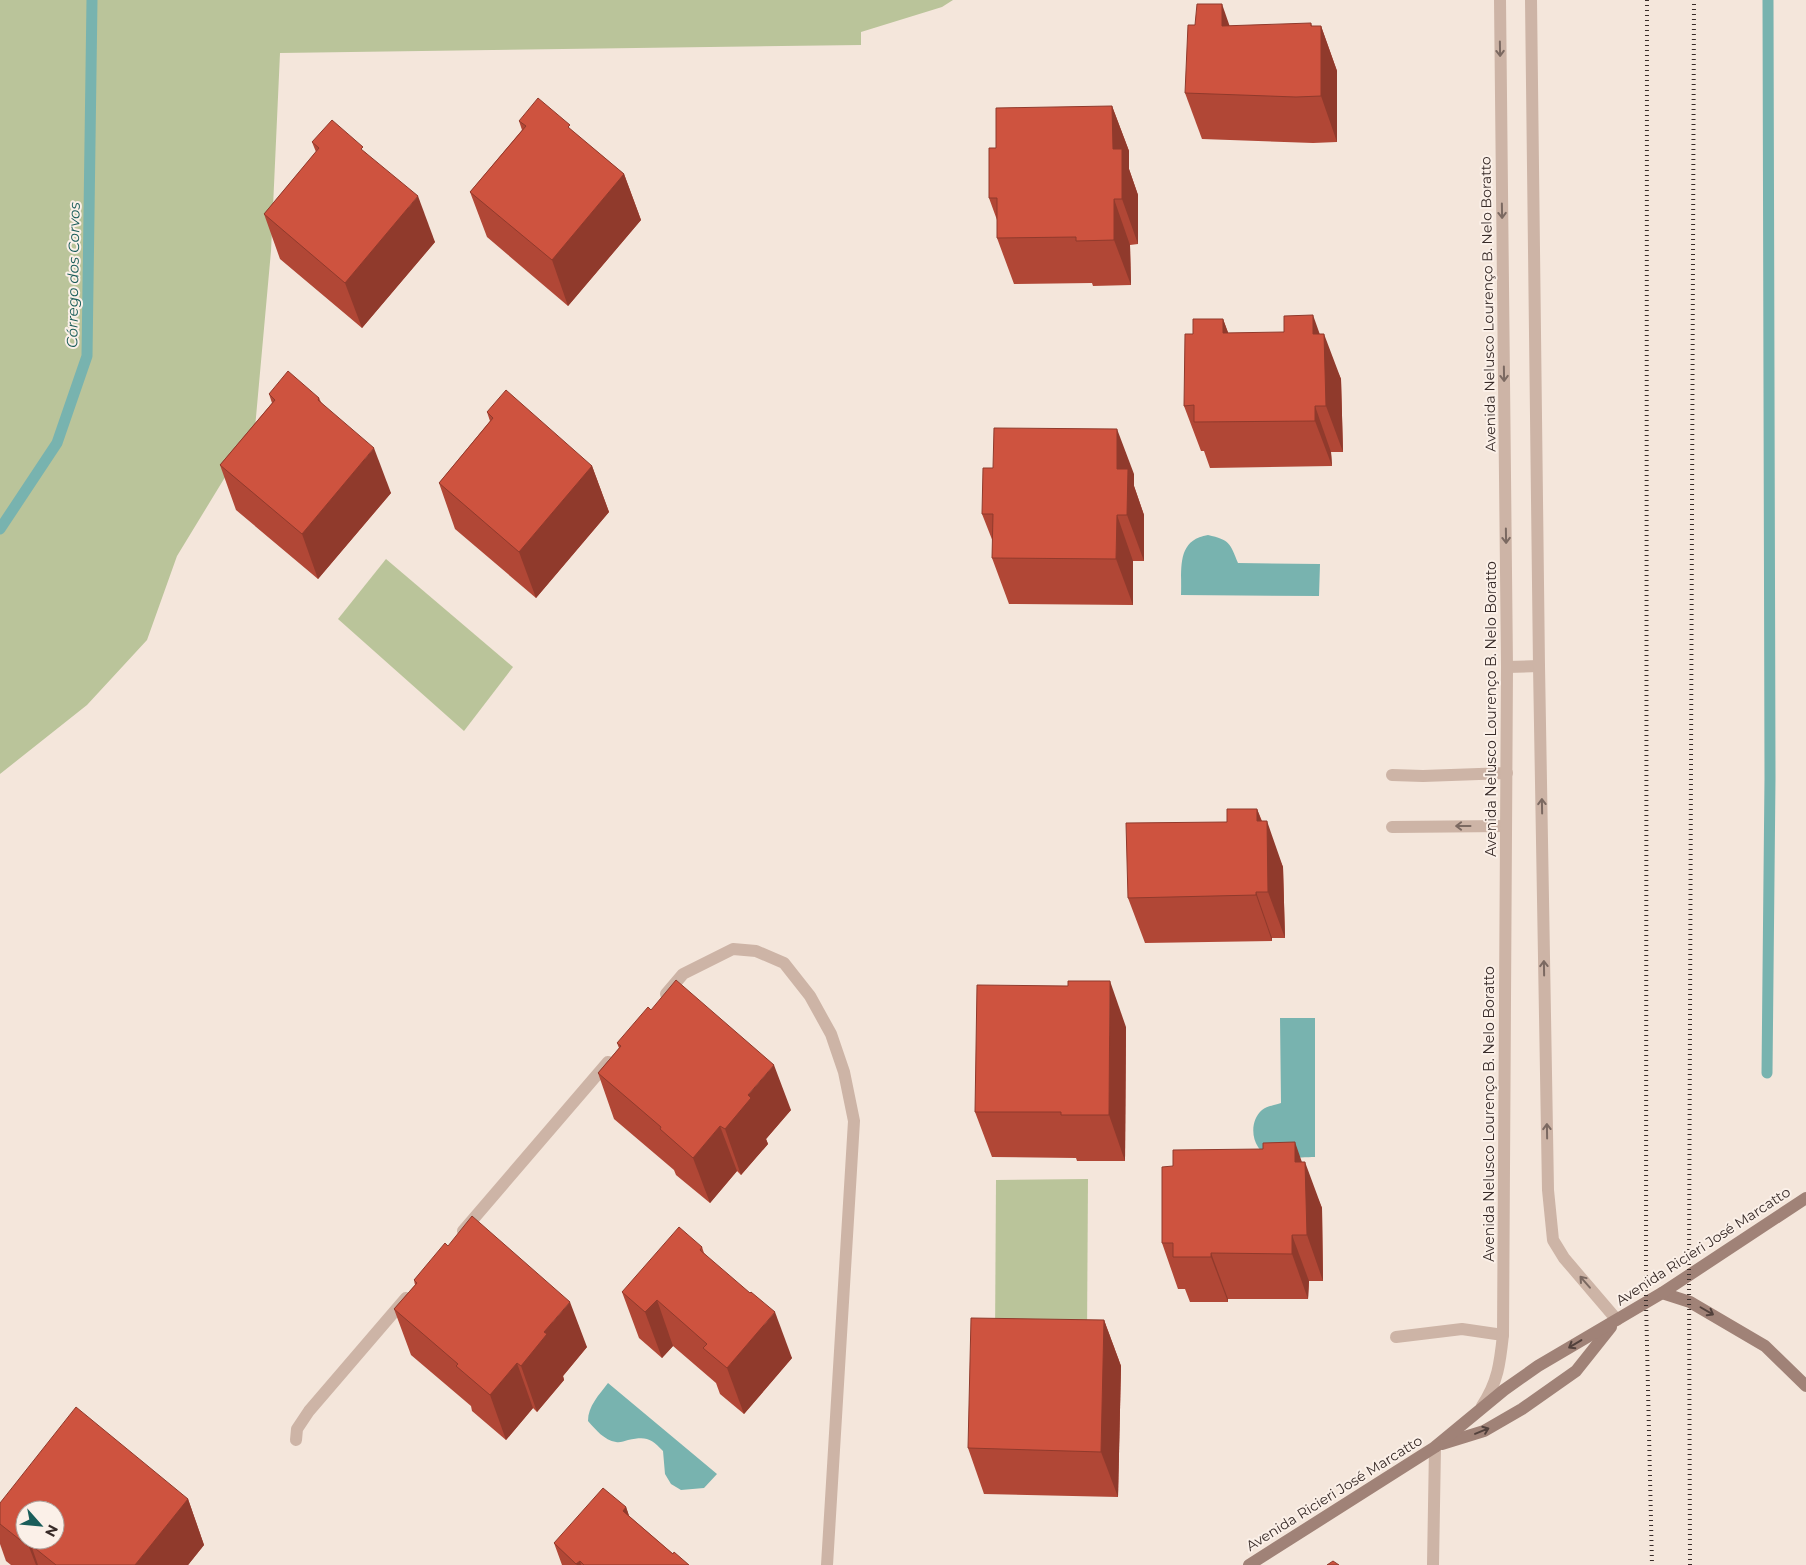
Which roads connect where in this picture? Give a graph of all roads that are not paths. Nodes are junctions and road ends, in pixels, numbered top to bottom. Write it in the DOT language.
graph roads {
  1 [pos="1500,0"];
  2 [pos="1532,0"];
  3 [pos="1539,666"];
  4 [pos="1507,667"];
  5 [pos="1507,773"];
  6 [pos="1392,775"];
  7 [pos="1505,826"];
  8 [pos="1392,827"];
  9 [pos="657,1004"];
  10 [pos="619,1049"];
  11 [pos="1806,1198"];
  12 [pos="457,1238"];
  13 [pos="412,1290"];
  14 [pos="1662,1293"];
  15 [pos="1617,1320"];
  16 [pos="1503,1335"];
  17 [pos="1396,1338"];
  18 [pos="1806,1386"];
  19 [pos="1477,1413"];
  20 [pos="296,1440"];
  21 [pos="1435,1447"];
  22 [pos="827,1565"];
  23 [pos="1249,1565"];
  24 [pos="1433,1565"];
  1 -- 4 [label="street, Avenida Nelusco Lourenço B. Nelo Boratto, one-way"];
  2 -- 3 [label="street"];
  3 -- 4 [label="street"];
  15 -- 3 [label="street, one-way"];
  4 -- 5 [label="street, Avenida Nelusco Lourenço B. Nelo Boratto"];
  5 -- 6 [label="street"];
  5 -- 7 [label="street, Avenida Nelusco Lourenço B. Nelo Boratto"];
  7 -- 8 [label="street, one-way"];
  7 -- 16 [label="street, Avenida Nelusco Lourenço B. Nelo Boratto"];
  9 -- 22 [label="street"];
  10 -- 12 [label="street"];
  11 -- 14 [label="main road, Avenida Ricieri José Marcatto"];
  13 -- 20 [label="street"];
  14 -- 15 [label="main road, Avenida Ricieri José Marcatto"];
  14 -- 18 [label="main road, one-way"];
  15 -- 19 [label="main road, Avenida Ricieri José Marcatto, one-way"];
  21 -- 15 [label="main road, Avenida Ricieri José Marcatto, one-way"];
  16 -- 17 [label="street"];
  16 -- 19 [label="street, Avenida Nelusco Lourenço B. Nelo Boratto"];
  19 -- 21 [label="main road, Avenida Ricieri José Marcatto"];
  21 -- 23 [label="main road, Avenida Ricieri José Marcatto"];
  21 -- 24 [label="street"];
}
